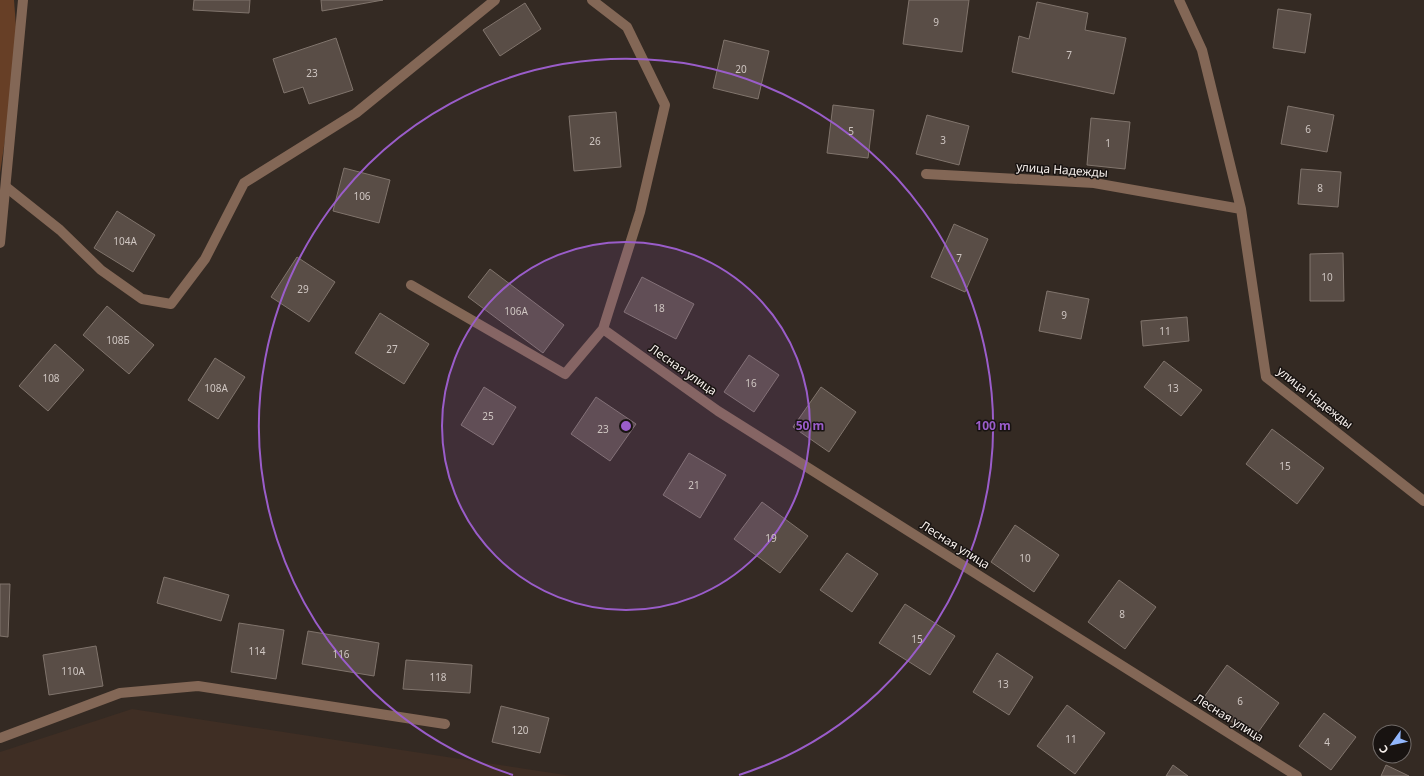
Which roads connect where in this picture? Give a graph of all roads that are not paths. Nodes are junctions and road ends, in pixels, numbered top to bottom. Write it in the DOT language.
graph roads {
  1 [pos="23,0"];
  2 [pos="495,0"];
  3 [pos="592,0"];
  4 [pos="1179,0"];
  5 [pos="926,174"];
  6 [pos="6,187"];
  7 [pos="1241,209"];
  8 [pos="0,243"];
  9 [pos="411,285"];
  10 [pos="602,329"];
  11 [pos="1424,501"];
  12 [pos="445,724"];
  13 [pos="0,738"];
  14 [pos="1297,776"];
  1 -- 6 [label="street"];
  2 -- 6 [label="street"];
  3 -- 10 [label="street"];
  4 -- 7 [label="street, улица Надежды"];
  5 -- 7 [label="street, улица Надежды"];
  6 -- 8 [label="street"];
  7 -- 11 [label="street, улица Надежды"];
  9 -- 10 [label="street"];
  10 -- 14 [label="street, Лесная улица"];
  12 -- 13 [label="street"];
}
